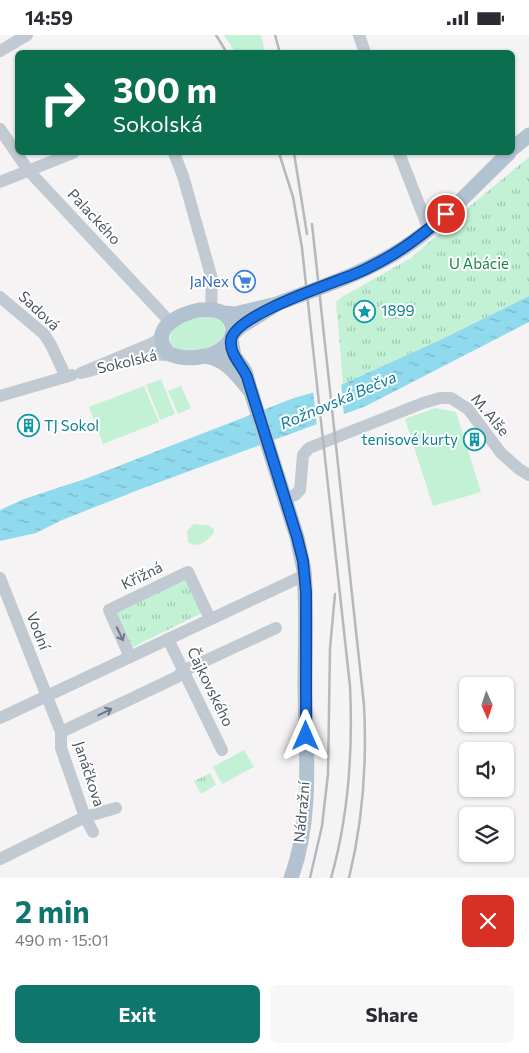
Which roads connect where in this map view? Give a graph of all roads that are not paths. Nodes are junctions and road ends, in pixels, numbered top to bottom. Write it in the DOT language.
graph roads {
  1 [pos="27,35"];
  2 [pos="358,35"];
  3 [pos="363,50"];
  4 [pos="0,51"];
  5 [pos="0,129"];
  6 [pos="529,135"];
  7 [pos="515,147"];
  8 [pos="15,151"];
  9 [pos="18,155"];
  10 [pos="68,155"];
  11 [pos="175,155"];
  12 [pos="400,155"];
  13 [pos="506,155"];
  14 [pos="28,170"];
  15 [pos="0,182"];
  16 [pos="428,230"];
  17 [pos="0,297"];
  18 [pos="277,304"];
  19 [pos="217,312"];
  20 [pos="166,327"];
  21 [pos="231,338"];
  22 [pos="174,355"];
  23 [pos="201,356"];
  24 [pos="81,373"];
  25 [pos="66,377"];
  26 [pos="0,396"];
  27 [pos="252,396"];
  28 [pos="529,475"];
  29 [pos="285,499"];
  30 [pos="305,575"];
  31 [pos="0,578"];
  32 [pos="210,619"];
  33 [pos="276,628"];
  34 [pos="168,639"];
  35 [pos="130,657"];
  36 [pos="183,671"];
  37 [pos="46,697"];
  38 [pos="0,718"];
  39 [pos="61,732"];
  40 [pos="222,750"];
  41 [pos="116,808"];
  42 [pos="85,817"];
  43 [pos="93,832"];
  44 [pos="0,859"];
  45 [pos="291,878"];
  1 -- 4 [label="street"];
  2 -- 3 [label="street"];
  5 -- 8 [label="street, Palackého"];
  6 -- 7 [label="main road"];
  9 -- 14 [label="street, Palackého"];
  10 -- 14 [label="street"];
  11 -- 19 [label="street"];
  12 -- 16 [label="street"];
  13 -- 16 [label="main road"];
  14 -- 15 [label="street"];
  14 -- 20 [label="street, Palackého"];
  16 -- 18 [label="main road, Sokolská"];
  17 -- 25 [label="street, Sadová"];
  18 -- 19 [label="main road, Sokolská"];
  18 -- 21 [label="main road, Sokolská"];
  19 -- 20 [label="main road, Sokolská"];
  19 -- 21 [label="main road"];
  20 -- 22 [label="main road, Sokolská"];
  20 -- 24 [label="street, Sokolská"];
  21 -- 23 [label="main road, Sokolská"];
  21 -- 27 [label="main road, Nádražní"];
  22 -- 23 [label="main road, Sokolská"];
  22 -- 24 [label="street, Sokolská"];
  23 -- 27 [label="main road, Nádražní"];
  24 -- 25 [label="street, Sokolská"];
  25 -- 26 [label="street, Sokolská"];
  27 -- 29 [label="main road, Nádražní"];
  28 -- 29 [label="street, M. Alše"];
  29 -- 30 [label="main road, Nádražní"];
  30 -- 32 [label="street"];
  30 -- 45 [label="main road, Nádražní"];
  31 -- 37 [label="street, Vodní"];
  32 -- 34 [label="street"];
  32 -- 35 [label="street, Křižná, one-way"];
  33 -- 36 [label="street"];
  34 -- 35 [label="street"];
  34 -- 36 [label="street, Čajkovského"];
  35 -- 37 [label="street"];
  39 -- 36 [label="street, one-way"];
  36 -- 40 [label="street, Čajkovského"];
  37 -- 38 [label="street"];
  37 -- 39 [label="street, Janáčkova"];
  39 -- 42 [label="street, Janáčkova"];
  41 -- 42 [label="street"];
  42 -- 43 [label="street, Janáčkova"];
  42 -- 44 [label="street"];
}
